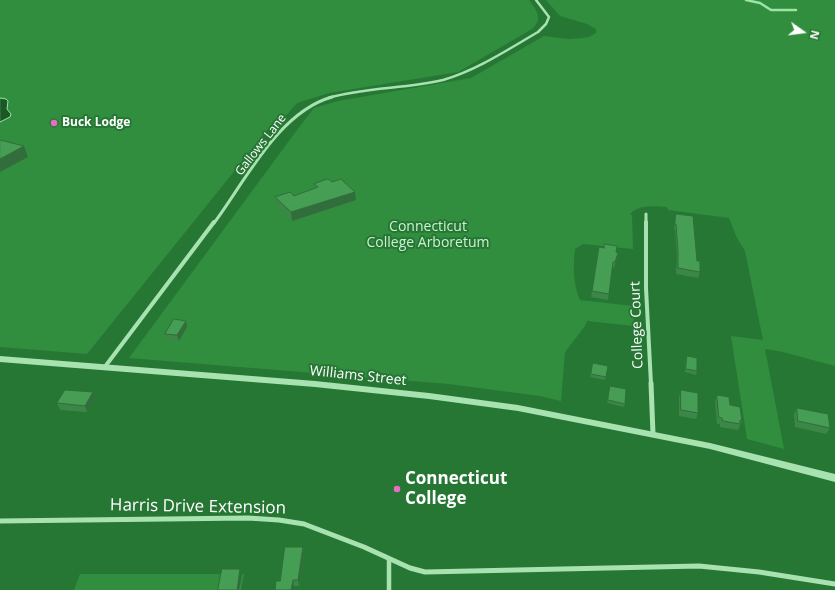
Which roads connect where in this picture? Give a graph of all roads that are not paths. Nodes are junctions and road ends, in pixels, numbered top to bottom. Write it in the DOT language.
graph roads {
  1 [pos="536,0"];
  2 [pos="646,214"];
  3 [pos="0,359"];
  4 [pos="104,368"];
  5 [pos="653,434"];
  6 [pos="835,478"];
  7 [pos="0,521"];
  8 [pos="390,559"];
  9 [pos="835,584"];
  10 [pos="389,590"];
  1 -- 4 [label="street, Gallows Lane"];
  2 -- 5 [label="street, College Court"];
  3 -- 4 [label="street, Williams Street"];
  4 -- 5 [label="street, Williams Street"];
  5 -- 6 [label="street, Williams Street"];
  7 -- 8 [label="street, Harris Drive Extension"];
  8 -- 9 [label="street, Harris Drive Extension"];
  8 -- 10 [label="street"];
}
